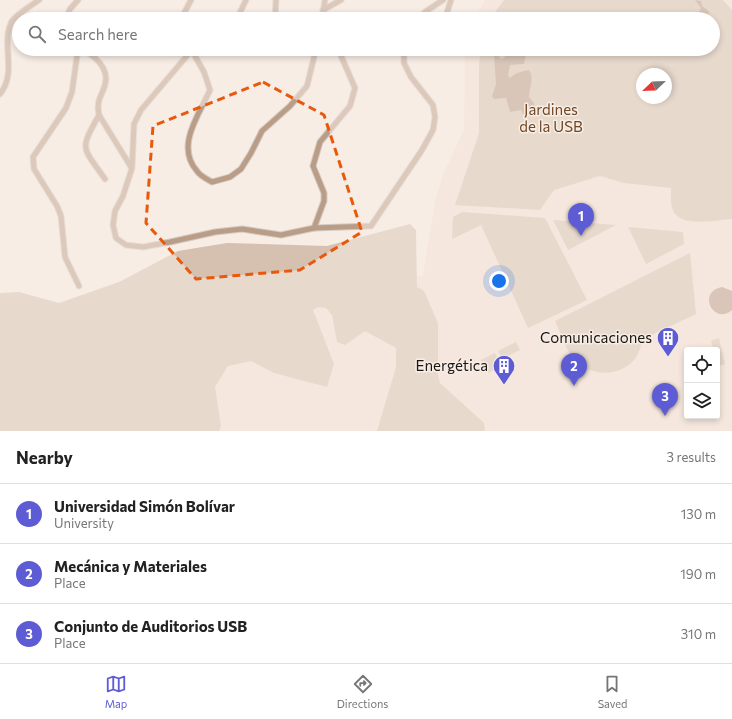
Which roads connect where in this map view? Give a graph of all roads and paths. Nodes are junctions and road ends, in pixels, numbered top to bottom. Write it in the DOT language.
graph roads {
  1 [pos="39,0"];
  2 [pos="78,0"];
  3 [pos="191,0"];
  4 [pos="246,0"];
  5 [pos="276,0"];
  6 [pos="324,0"];
  7 [pos="341,0"];
  8 [pos="443,0"];
  9 [pos="451,0"];
  10 [pos="323,10"];
  11 [pos="23,12"];
  12 [pos="69,12"];
  13 [pos="185,12"];
  14 [pos="240,12"];
  15 [pos="275,12"];
  16 [pos="425,12"];
  17 [pos="447,12"];
  18 [pos="12,20"];
  19 [pos="77,56"];
  20 [pos="94,56"];
  21 [pos="186,56"];
  22 [pos="195,56"];
  23 [pos="314,56"];
  24 [pos="341,56"];
  25 [pos="404,56"];
  26 [pos="0,94"];
  27 [pos="99,115"];
  28 [pos="132,168"];
  29 [pos="105,179"];
  30 [pos="314,228"];
  31 [pos="79,286"];
  1 -- 11 [label="street"];
  2 -- 12 [label="street"];
  3 -- 13 [label="street"];
  4 -- 14 [label="street"];
  5 -- 15 [label="street"];
  6 -- 10 [label="street"];
  7 -- 10 [label="street"];
  8 -- 16 [label="street"];
  9 -- 17 [label="street"];
  18 -- 26 [label="street"];
  19 -- 31 [label="street"];
  20 -- 27 [label="street"];
  21 -- 28 [label="street"];
  22 -- 23 [label="street"];
  24 -- 30 [label="street"];
  25 -- 30 [label="street"];
  27 -- 28 [label="street"];
  27 -- 29 [label="street"];
  28 -- 30 [label="street"];
}
